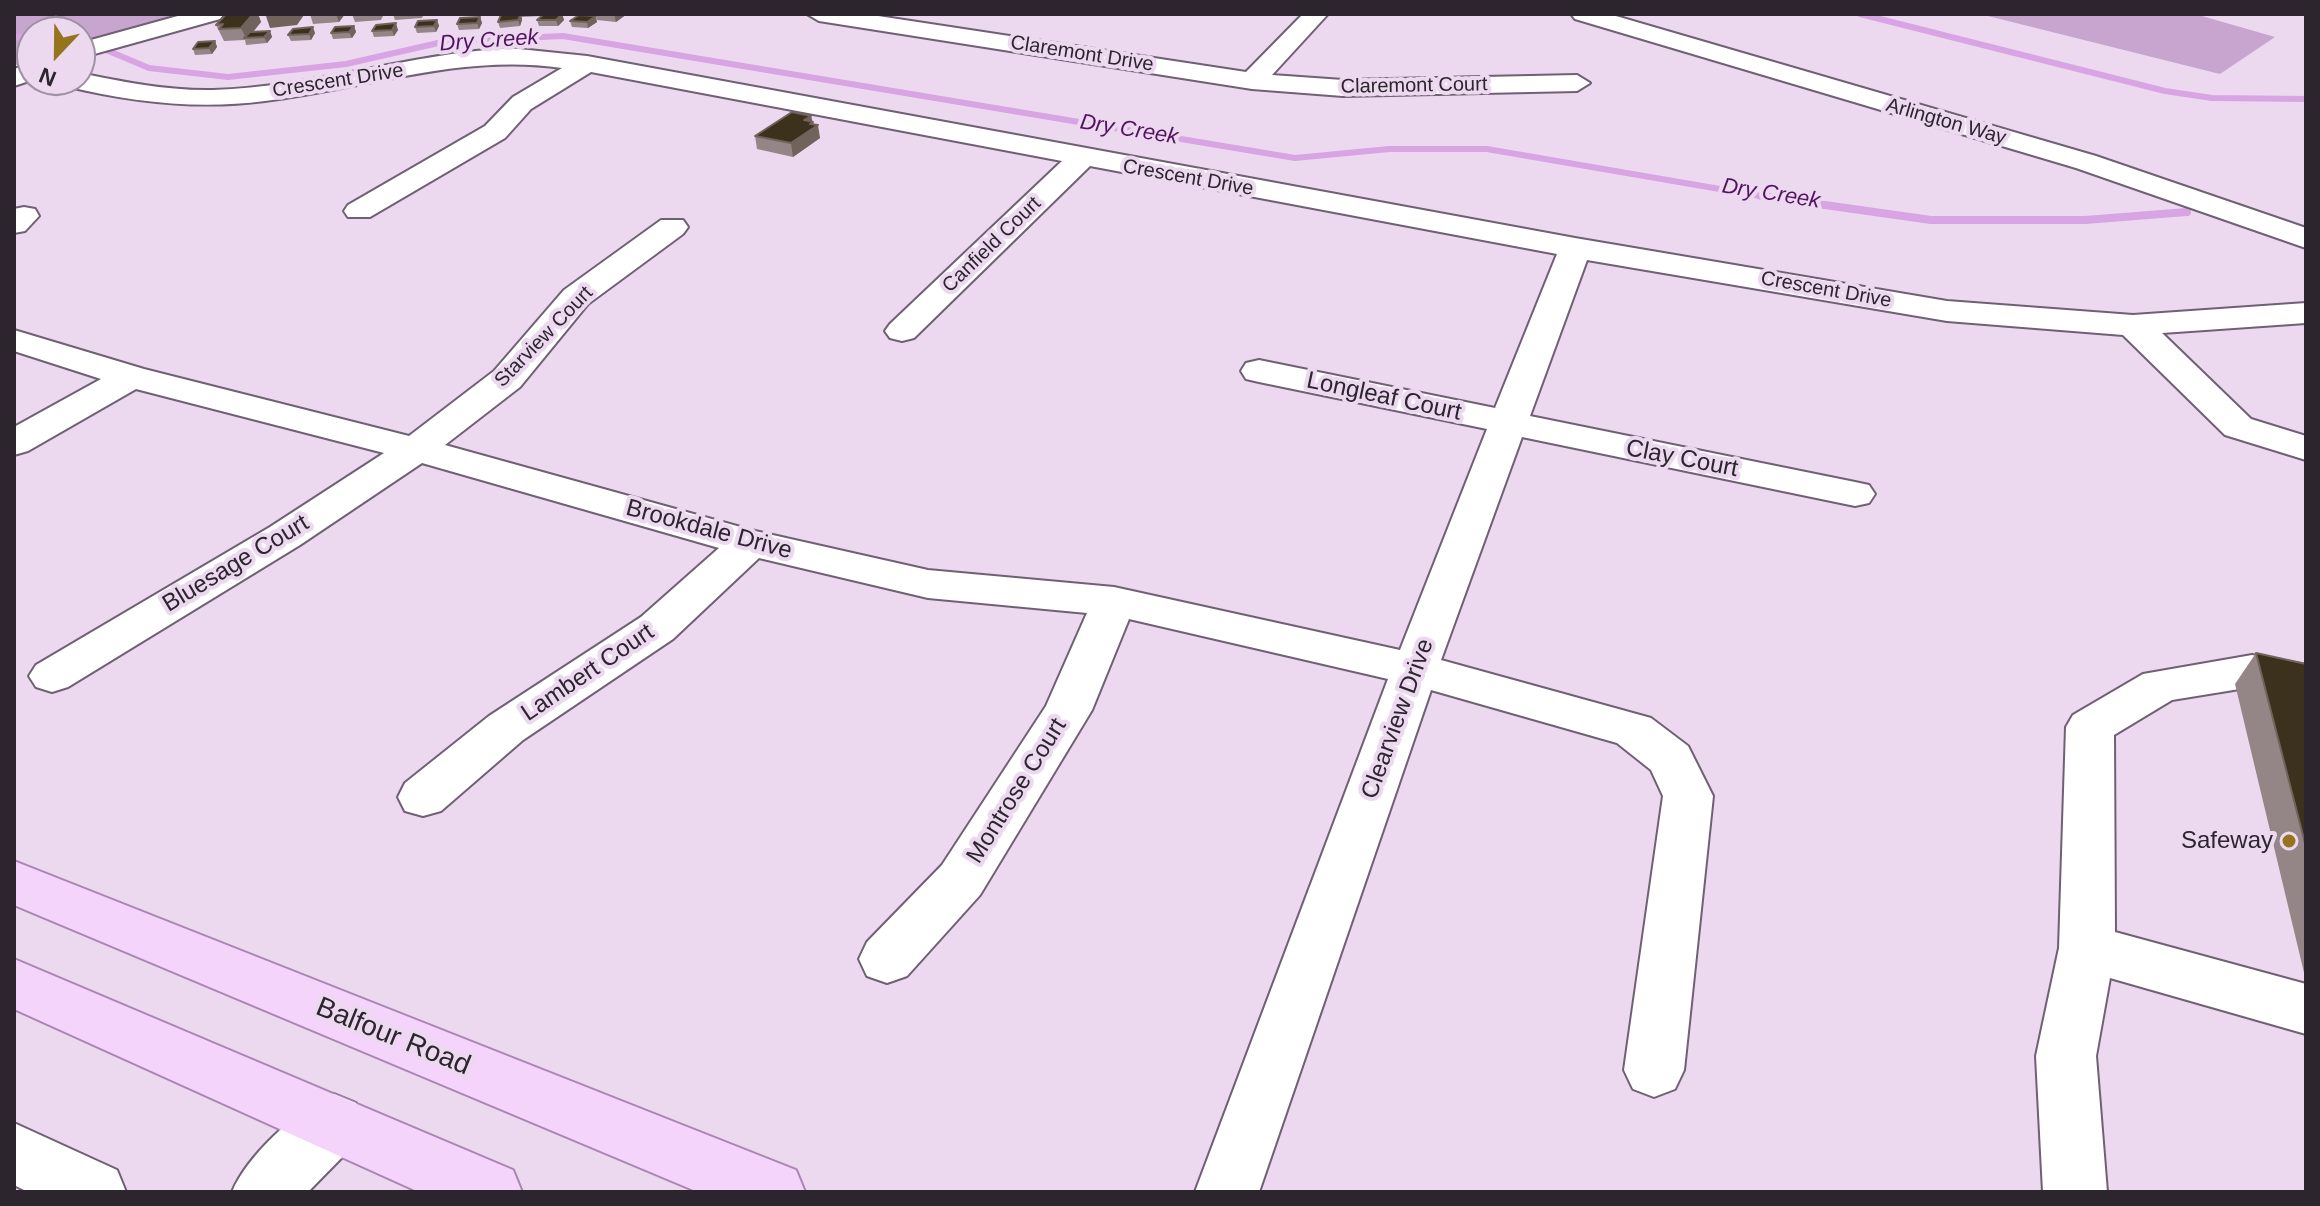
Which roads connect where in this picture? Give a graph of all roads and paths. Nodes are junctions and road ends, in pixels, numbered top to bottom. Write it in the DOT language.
graph roads {
  1 [pos="212,14"];
  2 [pos="819,14"];
  3 [pos="1316,14"];
  4 [pos="1583,14"];
  5 [pos="1010,23"];
  6 [pos="987,40"];
  7 [pos="96,47"];
  8 [pos="587,64"];
  9 [pos="1252,81"];
  10 [pos="1577,83"];
  11 [pos="96,84"];
  12 [pos="1908,111"];
  13 [pos="1879,134"];
  14 [pos="1082,158"];
  15 [pos="359,211"];
  16 [pos="672,227"];
  17 [pos="2306,239"];
  18 [pos="1575,248"];
  19 [pos="2306,313"];
  20 [pos="2133,325"];
  21 [pos="902,331"];
  22 [pos="14,340"];
  23 [pos="1259,371"];
  24 [pos="131,377"];
  25 [pos="1509,424"];
  26 [pos="14,443"];
  27 [pos="2306,448"];
  28 [pos="416,449"];
  29 [pos="1855,494"];
  30 [pos="750,543"];
  31 [pos="1114,601"];
  32 [pos="1415,669"];
  33 [pos="52,676"];
  34 [pos="2306,681"];
  35 [pos="423,797"];
  36 [pos="14,882"];
  37 [pos="2087,948"];
  38 [pos="887,959"];
  39 [pos="14,983"];
  40 [pos="2306,1009"];
  41 [pos="1654,1070"];
  42 [pos="334,1123"];
  43 [pos="14,1153"];
  44 [pos="416,1178"];
  45 [pos="94,1192"];
  46 [pos="264,1192"];
  47 [pos="490,1192"];
  48 [pos="773,1192"];
  49 [pos="1227,1192"];
  50 [pos="2075,1192"];
  1 -- 7 [label="street"];
  2 -- 6 [label="street, Claremont Drive"];
  3 -- 9 [label="street"];
  4 -- 12 [label="street, Arlington Way"];
  5 -- 6 [label="street"];
  6 -- 9 [label="street, Claremont Drive"];
  8 -- 11 [label="street, Crescent Drive"];
  8 -- 14 [label="street, Crescent Drive"];
  8 -- 15 [label="street"];
  9 -- 10 [label="street, Claremont Court"];
  12 -- 13 [label="street"];
  12 -- 17 [label="street, Arlington Way"];
  14 -- 18 [label="street, Crescent Drive"];
  14 -- 21 [label="street, Canfield Court"];
  16 -- 28 [label="street, Starview Court"];
  18 -- 20 [label="street, Crescent Drive"];
  18 -- 25 [label="street, Clearview Drive"];
  19 -- 20 [label="street, Crescent Drive"];
  20 -- 27 [label="street"];
  22 -- 24 [label="street, Brookdale Drive"];
  23 -- 25 [label="street, Longleaf Court"];
  24 -- 26 [label="street"];
  24 -- 28 [label="street, Brookdale Drive"];
  25 -- 29 [label="street, Clay Court"];
  25 -- 32 [label="street, Clearview Drive"];
  28 -- 30 [label="street, Brookdale Drive"];
  28 -- 33 [label="street, Bluesage Court"];
  30 -- 31 [label="street, Brookdale Drive"];
  30 -- 35 [label="street, Lambert Court"];
  31 -- 32 [label="street, Brookdale Drive"];
  31 -- 38 [label="street, Montrose Court"];
  32 -- 41 [label="street, Brookdale Drive"];
  32 -- 49 [label="street, Clearview Drive"];
  34 -- 37 [label="street"];
  36 -- 48 [label="main road, Balfour Road"];
  37 -- 40 [label="street"];
  37 -- 50 [label="street"];
  39 -- 42 [label="main road"];
  42 -- 44 [label="main road"];
  42 -- 46 [label="street"];
  43 -- 45 [label="street"];
  44 -- 47 [label="main road"];
}
